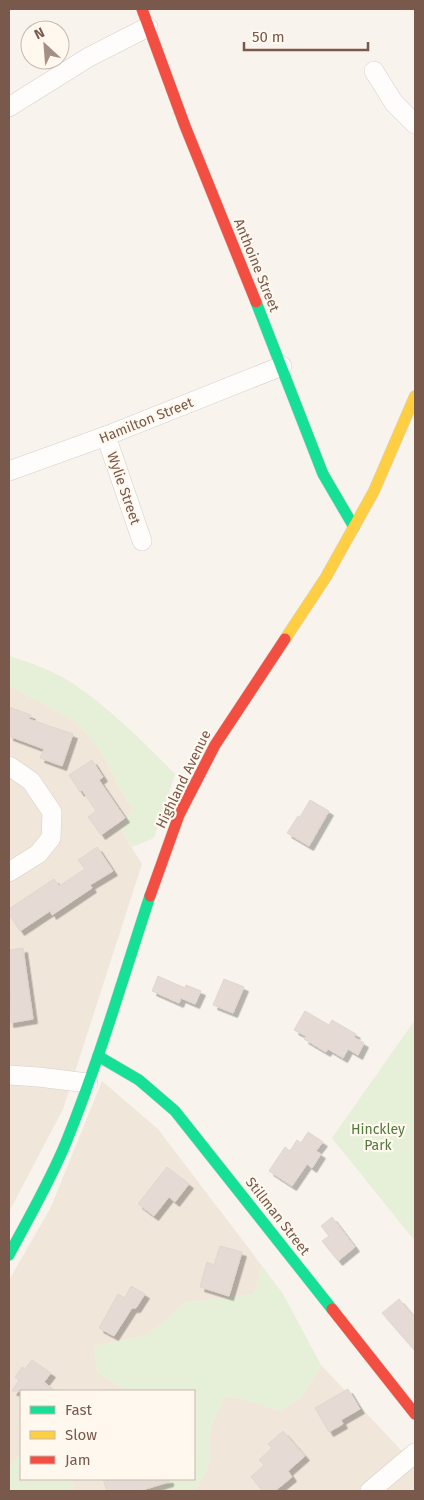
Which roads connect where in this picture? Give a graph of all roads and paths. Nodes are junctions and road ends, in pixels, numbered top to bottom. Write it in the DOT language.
graph roads {
  1 [pos="142,9"];
  2 [pos="148,27"];
  3 [pos="374,71"];
  4 [pos="9,107"];
  5 [pos="415,124"];
  6 [pos="282,366"];
  7 [pos="415,396"];
  8 [pos="106,436"];
  9 [pos="9,471"];
  10 [pos="354,527"];
  11 [pos="142,541"];
  12 [pos="9,766"];
  13 [pos="9,872"];
  14 [pos="98,1056"];
  15 [pos="9,1076"];
  16 [pos="88,1083"];
  17 [pos="9,1255"];
  18 [pos="415,1414"];
  19 [pos="415,1453"];
  20 [pos="370,1491"];
  1 -- 2 [label="street, Anthoine Street"];
  2 -- 4 [label="street"];
  2 -- 6 [label="street, Anthoine Street"];
  3 -- 5 [label="street"];
  6 -- 8 [label="street, Hamilton Street"];
  6 -- 10 [label="street, Anthoine Street"];
  7 -- 10 [label="street, Highland Avenue"];
  8 -- 9 [label="street, Hamilton Street"];
  8 -- 11 [label="street, Wylie Street"];
  10 -- 14 [label="street, Highland Avenue"];
  12 -- 13 [label="street"];
  14 -- 16 [label="street, Highland Avenue"];
  14 -- 18 [label="street, Stillman Street"];
  15 -- 16 [label="street"];
  16 -- 17 [label="street, Highland Avenue"];
  19 -- 20 [label="street"];
}
